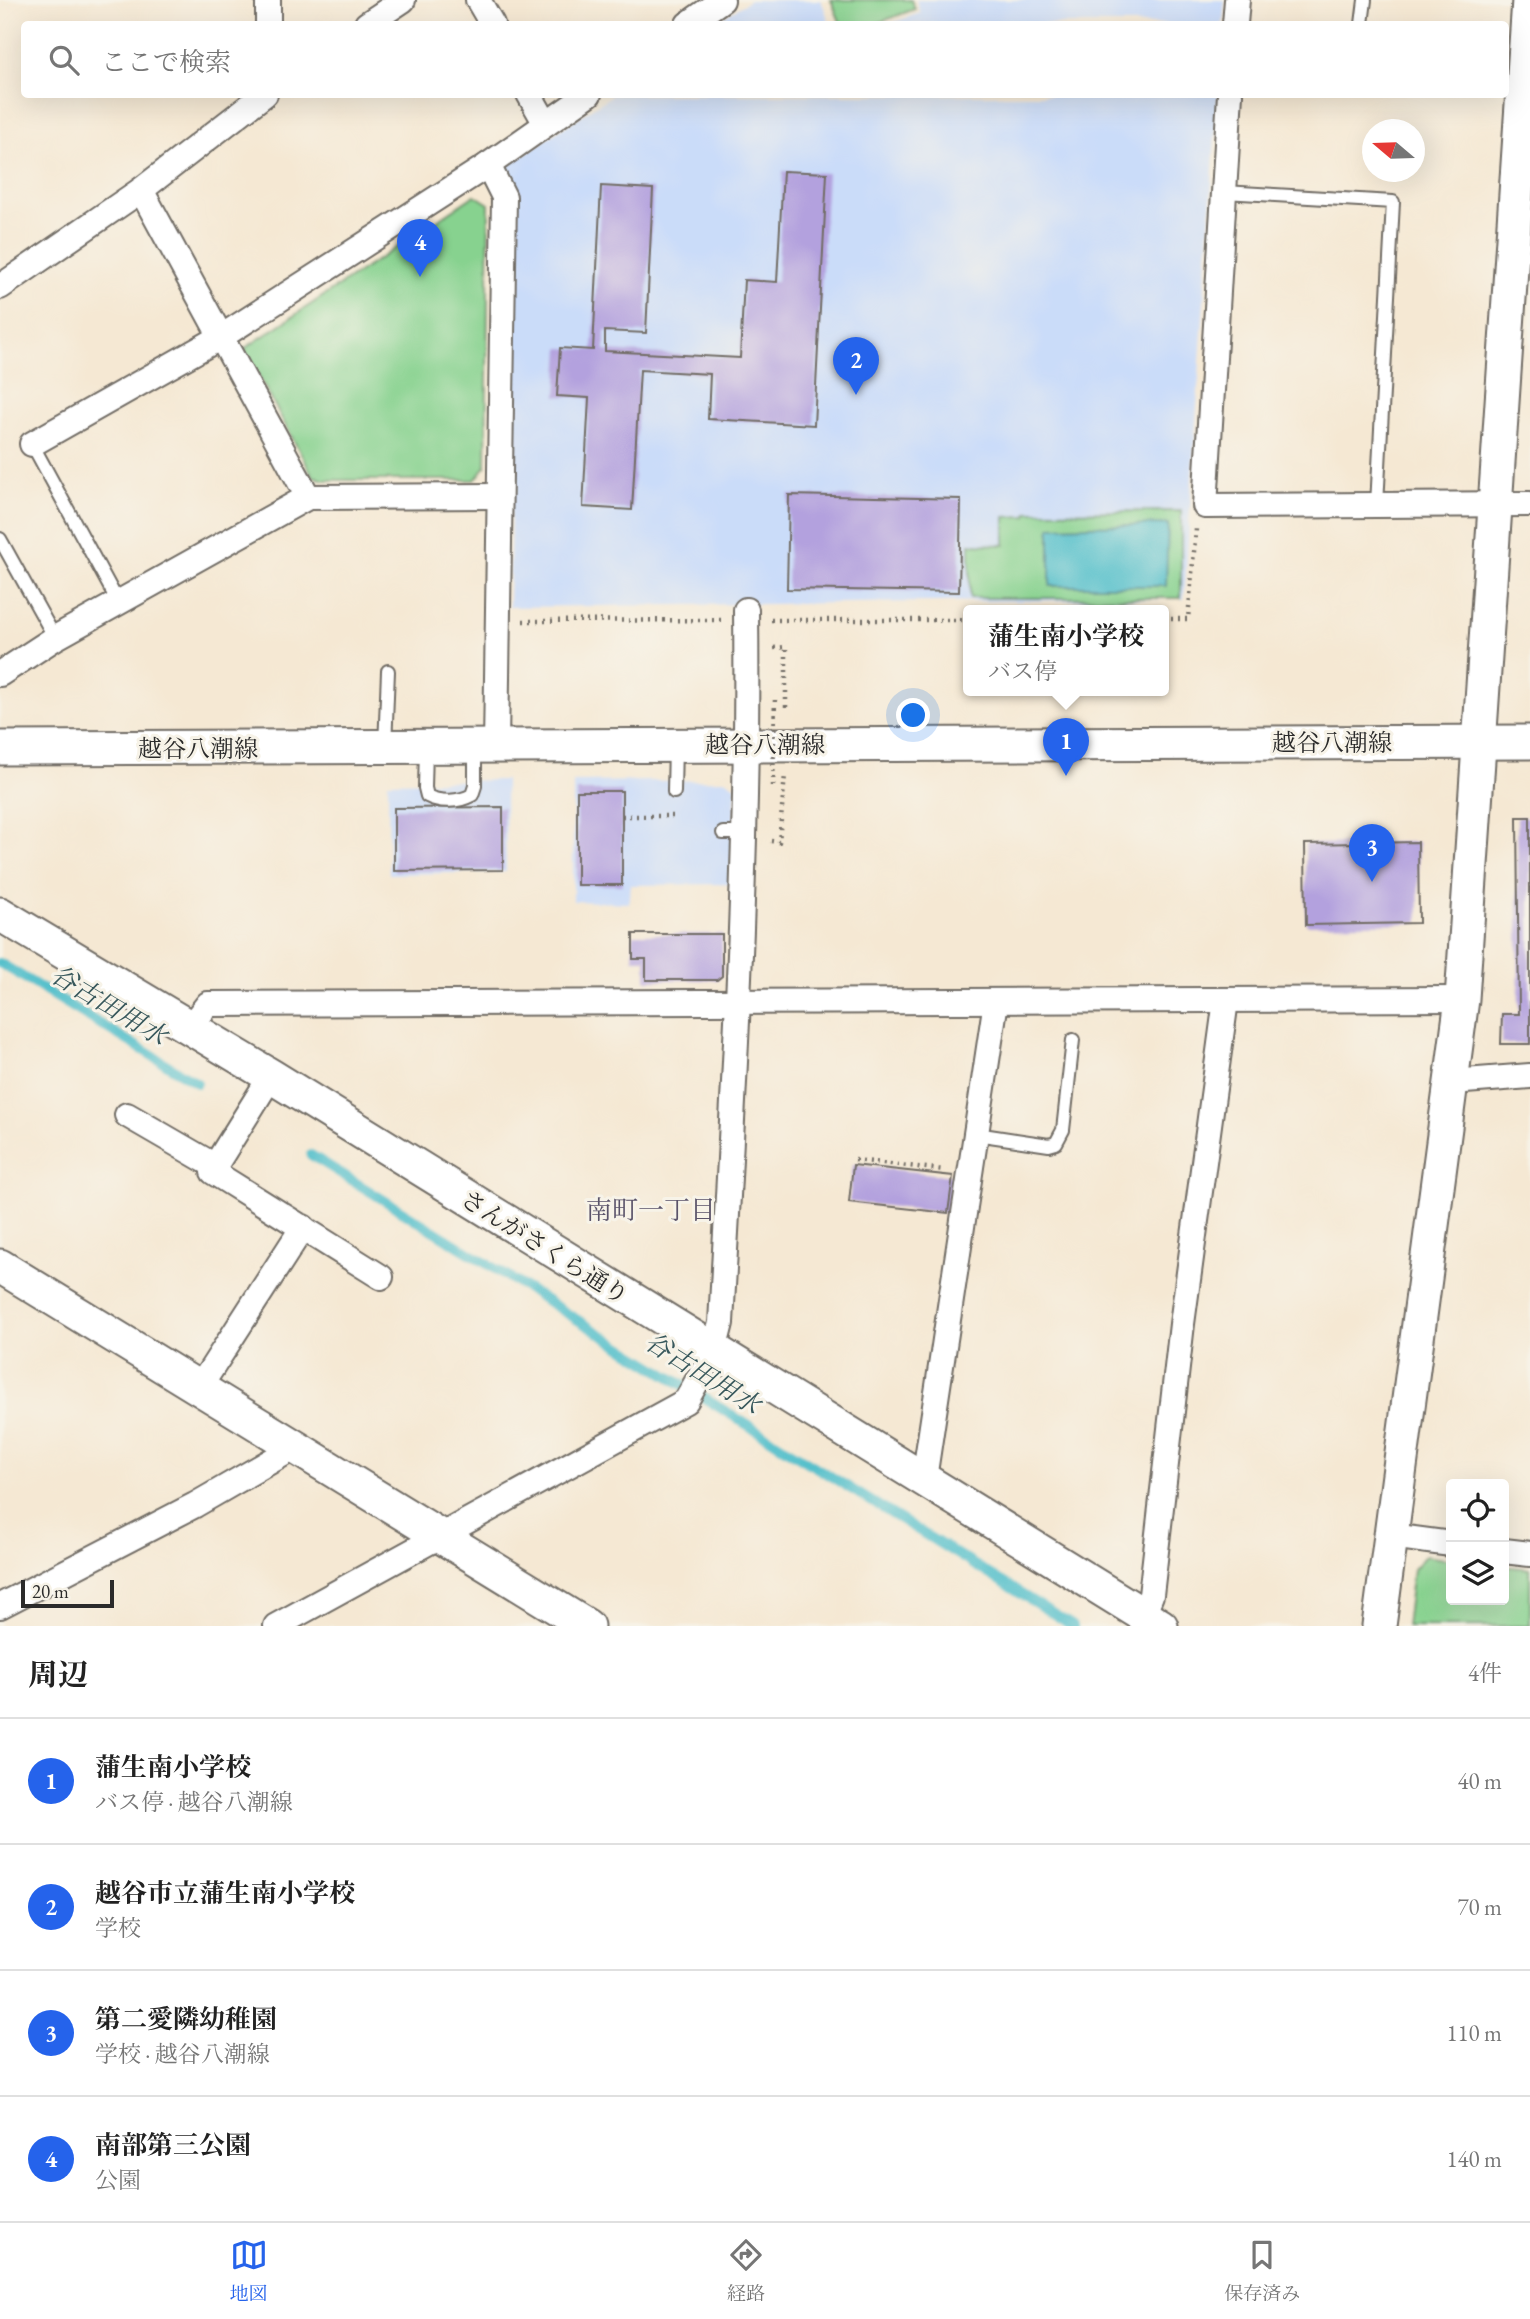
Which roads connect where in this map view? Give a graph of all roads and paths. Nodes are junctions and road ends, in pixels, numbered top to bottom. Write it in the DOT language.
graph roads {
  1 [pos="268,0"];
  2 [pos="402,0"];
  3 [pos="478,0"];
  4 [pos="1237,0"];
  5 [pos="1365,0"];
  6 [pos="1529,0"];
  7 [pos="268,21"];
  8 [pos="371,21"];
  9 [pos="490,21"];
  10 [pos="1235,21"];
  11 [pos="1362,21"];
  12 [pos="260,98"];
  13 [pos="531,98"];
  14 [pos="583,98"];
  15 [pos="1230,98"];
  16 [pos="546,124"];
  17 [pos="488,165"];
  18 [pos="141,190"];
  19 [pos="1224,192"];
  20 [pos="0,287"];
  21 [pos="221,337"];
  22 [pos="32,444"];
  23 [pos="499,496"];
  24 [pos="308,497"];
  25 [pos="1496,504"];
  26 [pos="1530,504"];
  27 [pos="1377,505"];
  28 [pos="1205,506"];
  29 [pos="0,539"];
  30 [pos="118,603"];
  31 [pos="746,610"];
  32 [pos="1169,619"];
  33 [pos="55,638"];
  34 [pos="774,660"];
  35 [pos="387,671"];
  36 [pos="0,674"];
  37 [pos="775,685"];
  38 [pos="786,708"];
  39 [pos="1481,742"];
  40 [pos="1530,742"];
  41 [pos="746,744"];
  42 [pos="675,745"];
  43 [pos="385,747"];
  44 [pos="426,747"];
  45 [pos="486,747"];
  46 [pos="0,748"];
  47 [pos="785,774"];
  48 [pos="773,786"];
  49 [pos="674,792"];
  50 [pos="622,816"];
  51 [pos="673,816"];
  52 [pos="769,841"];
  53 [pos="0,914"];
  54 [pos="1462,999"];
  55 [pos="1226,1000"];
  56 [pos="738,1001"];
  57 [pos="996,1001"];
  58 [pos="189,1028"];
  59 [pos="1073,1040"];
  60 [pos="271,1076"];
  61 [pos="1530,1076"];
  62 [pos="1452,1082"];
  63 [pos="127,1115"];
  64 [pos="976,1134"];
  65 [pos="855,1160"];
  66 [pos="215,1166"];
  67 [pos="970,1173"];
  68 [pos="303,1227"];
  69 [pos="0,1266"];
  70 [pos="381,1277"];
  71 [pos="714,1351"];
  72 [pos="199,1388"];
  73 [pos="297,1446"];
  74 [pos="924,1479"];
  75 [pos="439,1536"];
  76 [pos="1391,1536"];
  77 [pos="1446,1543"];
  78 [pos="1509,1552"];
  79 [pos="1530,1554"];
  80 [pos="0,1606"];
  81 [pos="1152,1621"];
  82 [pos="276,1626"];
  83 [pos="587,1626"];
  84 [pos="1378,1626"];
  1 -- 7 [label="street"];
  2 -- 8 [label="street"];
  3 -- 9 [label="street"];
  4 -- 10 [label="street"];
  5 -- 11 [label="lane"];
  6 -- 25 [label="street"];
  12 -- 18 [label="street"];
  13 -- 16 [label="street"];
  14 -- 16 [label="street"];
  15 -- 19 [label="street"];
  16 -- 17 [label="street"];
  17 -- 21 [label="street"];
  17 -- 23 [label="street"];
  18 -- 20 [label="street"];
  18 -- 21 [label="street"];
  19 -- 27 [label="lane"];
  19 -- 28 [label="street"];
  21 -- 22 [label="street"];
  21 -- 24 [label="street"];
  22 -- 30 [label="lane"];
  23 -- 24 [label="street"];
  23 -- 45 [label="street"];
  24 -- 30 [label="street"];
  25 -- 26 [label="street"];
  25 -- 27 [label="street"];
  25 -- 39 [label="street"];
  27 -- 28 [label="street"];
  28 -- 32 [label="path"];
  29 -- 33 [label="lane"];
  30 -- 33 [label="street"];
  31 -- 41 [label="street"];
  33 -- 36 [label="street"];
  34 -- 38 [label="path"];
  35 -- 43 [label="lane"];
  37 -- 48 [label="path, bridge"];
  39 -- 40 [label="street, 越谷八潮線"];
  39 -- 41 [label="street, 越谷八潮線"];
  39 -- 54 [label="street"];
  41 -- 42 [label="street, 越谷八潮線"];
  41 -- 56 [label="street"];
  42 -- 45 [label="street, 越谷八潮線"];
  42 -- 49 [label="lane"];
  43 -- 44 [label="street, 越谷八潮線"];
  43 -- 46 [label="street, 越谷八潮線"];
  44 -- 45 [label="street, 越谷八潮線"];
  44 -- 45 [label="lane"];
  47 -- 52 [label="path"];
  50 -- 51 [label="path"];
  53 -- 58 [label="street, さんがさくら通り"];
  54 -- 55 [label="street"];
  54 -- 62 [label="street"];
  55 -- 57 [label="street"];
  55 -- 81 [label="street"];
  56 -- 57 [label="street"];
  56 -- 58 [label="street"];
  56 -- 71 [label="street"];
  57 -- 64 [label="street"];
  58 -- 60 [label="street, さんがさくら通り"];
  59 -- 64 [label="lane"];
  60 -- 66 [label="street"];
  60 -- 71 [label="street, さんがさくら通り"];
  61 -- 62 [label="street"];
  62 -- 76 [label="street"];
  63 -- 66 [label="street"];
  64 -- 67 [label="street"];
  65 -- 67 [label="path"];
  66 -- 68 [label="street"];
  67 -- 74 [label="street"];
  68 -- 70 [label="street"];
  68 -- 72 [label="street"];
  69 -- 72 [label="street"];
  71 -- 74 [label="street, さんがさくら通り"];
  71 -- 75 [label="street"];
  72 -- 73 [label="street"];
  73 -- 75 [label="street"];
  73 -- 80 [label="street"];
  74 -- 81 [label="street, さんがさくら通り"];
  75 -- 82 [label="street"];
  75 -- 83 [label="street"];
  76 -- 77 [label="street"];
  76 -- 84 [label="street"];
  78 -- 79 [label="street"];
}
